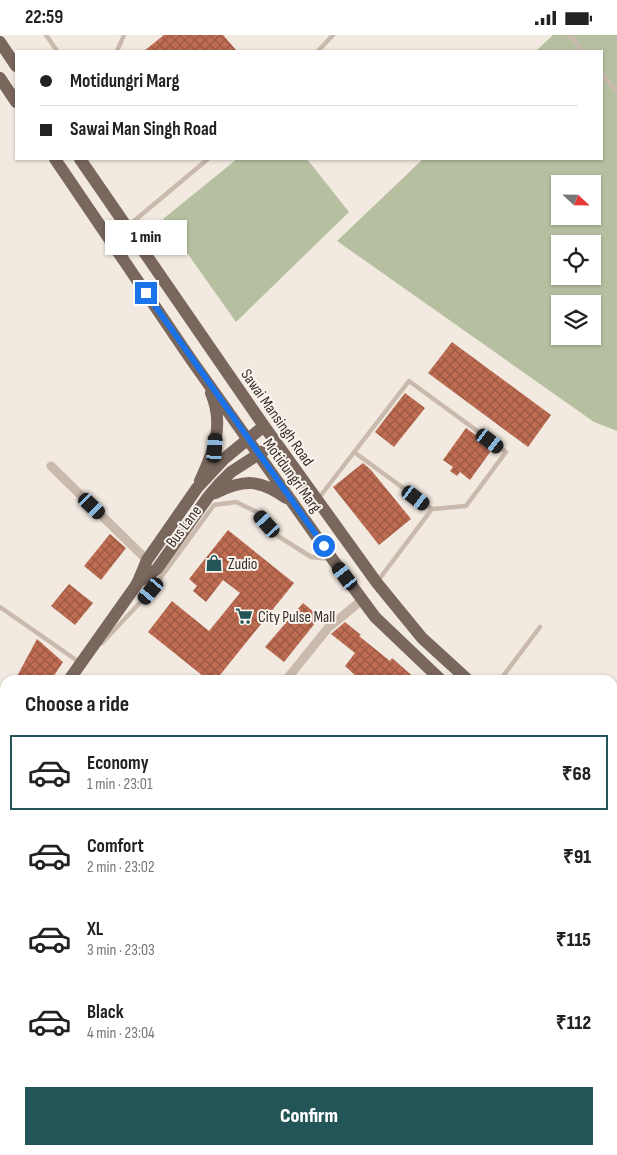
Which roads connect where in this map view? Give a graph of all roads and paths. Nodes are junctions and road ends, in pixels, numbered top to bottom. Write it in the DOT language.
graph roads {
  1 [pos="46,35"];
  2 [pos="124,35"];
  3 [pos="333,35"];
  4 [pos="570,35"];
  5 [pos="0,42"];
  6 [pos="56,50"];
  7 [pos="117,50"];
  8 [pos="319,50"];
  9 [pos="582,50"];
  10 [pos="15,64"];
  11 [pos="603,76"];
  12 [pos="0,78"];
  13 [pos="617,93"];
  14 [pos="15,100"];
  15 [pos="55,160"];
  16 [pos="81,160"];
  17 [pos="207,160"];
  18 [pos="127,226"];
  19 [pos="202,374"];
  20 [pos="264,426"];
  21 [pos="247,439"];
  22 [pos="276,443"];
  23 [pos="354,452"];
  24 [pos="257,454"];
  25 [pos="51,466"];
  26 [pos="197,488"];
  27 [pos="208,497"];
  28 [pos="317,501"];
  29 [pos="296,506"];
  30 [pos="432,509"];
  31 [pos="147,559"];
  32 [pos="333,560"];
  33 [pos="137,583"];
  34 [pos="377,583"];
  35 [pos="362,600"];
  36 [pos="0,607"];
  37 [pos="540,627"];
  38 [pos="80,663"];
  39 [pos="72,675"];
  40 [pos="290,675"];
  41 [pos="436,675"];
  42 [pos="463,675"];
  43 [pos="504,675"];
  1 -- 6 [label="lane"];
  2 -- 7 [label="lane"];
  3 -- 8 [label="lane"];
  4 -- 9 [label="lane"];
  5 -- 10 [label="main road"];
  11 -- 13 [label="lane"];
  12 -- 14 [label="main road"];
  15 -- 19 [label="main road"];
  16 -- 18 [label="main road, Sawai Mansingh Road"];
  17 -- 18 [label="lane"];
  18 -- 20 [label="main road, Sawai Mansingh Road"];
  19 -- 21 [label="main road, Motidungri Marg"];
  19 -- 26 [label="main road"];
  20 -- 21 [label="main road"];
  20 -- 22 [label="main road, Sawai Mansingh Road"];
  21 -- 24 [label="main road, Motidungri Marg"];
  21 -- 26 [label="main road"];
  22 -- 24 [label="main road"];
  22 -- 28 [label="main road, Sawai Mansingh Road"];
  23 -- 28 [label="lane"];
  23 -- 30 [label="lane"];
  23 -- 30 [label="lane"];
  24 -- 27 [label="main road"];
  24 -- 29 [label="main road, Motidungri Marg"];
  25 -- 31 [label="street"];
  26 -- 31 [label="main road"];
  27 -- 29 [label="main road"];
  27 -- 33 [label="main road"];
  28 -- 34 [label="main road, Sawai Mansingh Road"];
  29 -- 32 [label="main road, Motidungri Marg"];
  30 -- 34 [label="lane"];
  31 -- 33 [label="main road"];
  32 -- 35 [label="main road, Motidungri Marg"];
  32 -- 38 [label="lane, Bus Lane"];
  33 -- 38 [label="main road"];
  34 -- 42 [label="main road, Sawai Mansingh Road"];
  35 -- 40 [label="street"];
  35 -- 41 [label="main road, Motidungri Marg"];
  36 -- 38 [label="lane"];
  37 -- 43 [label="lane"];
  38 -- 39 [label="main road"];
}
